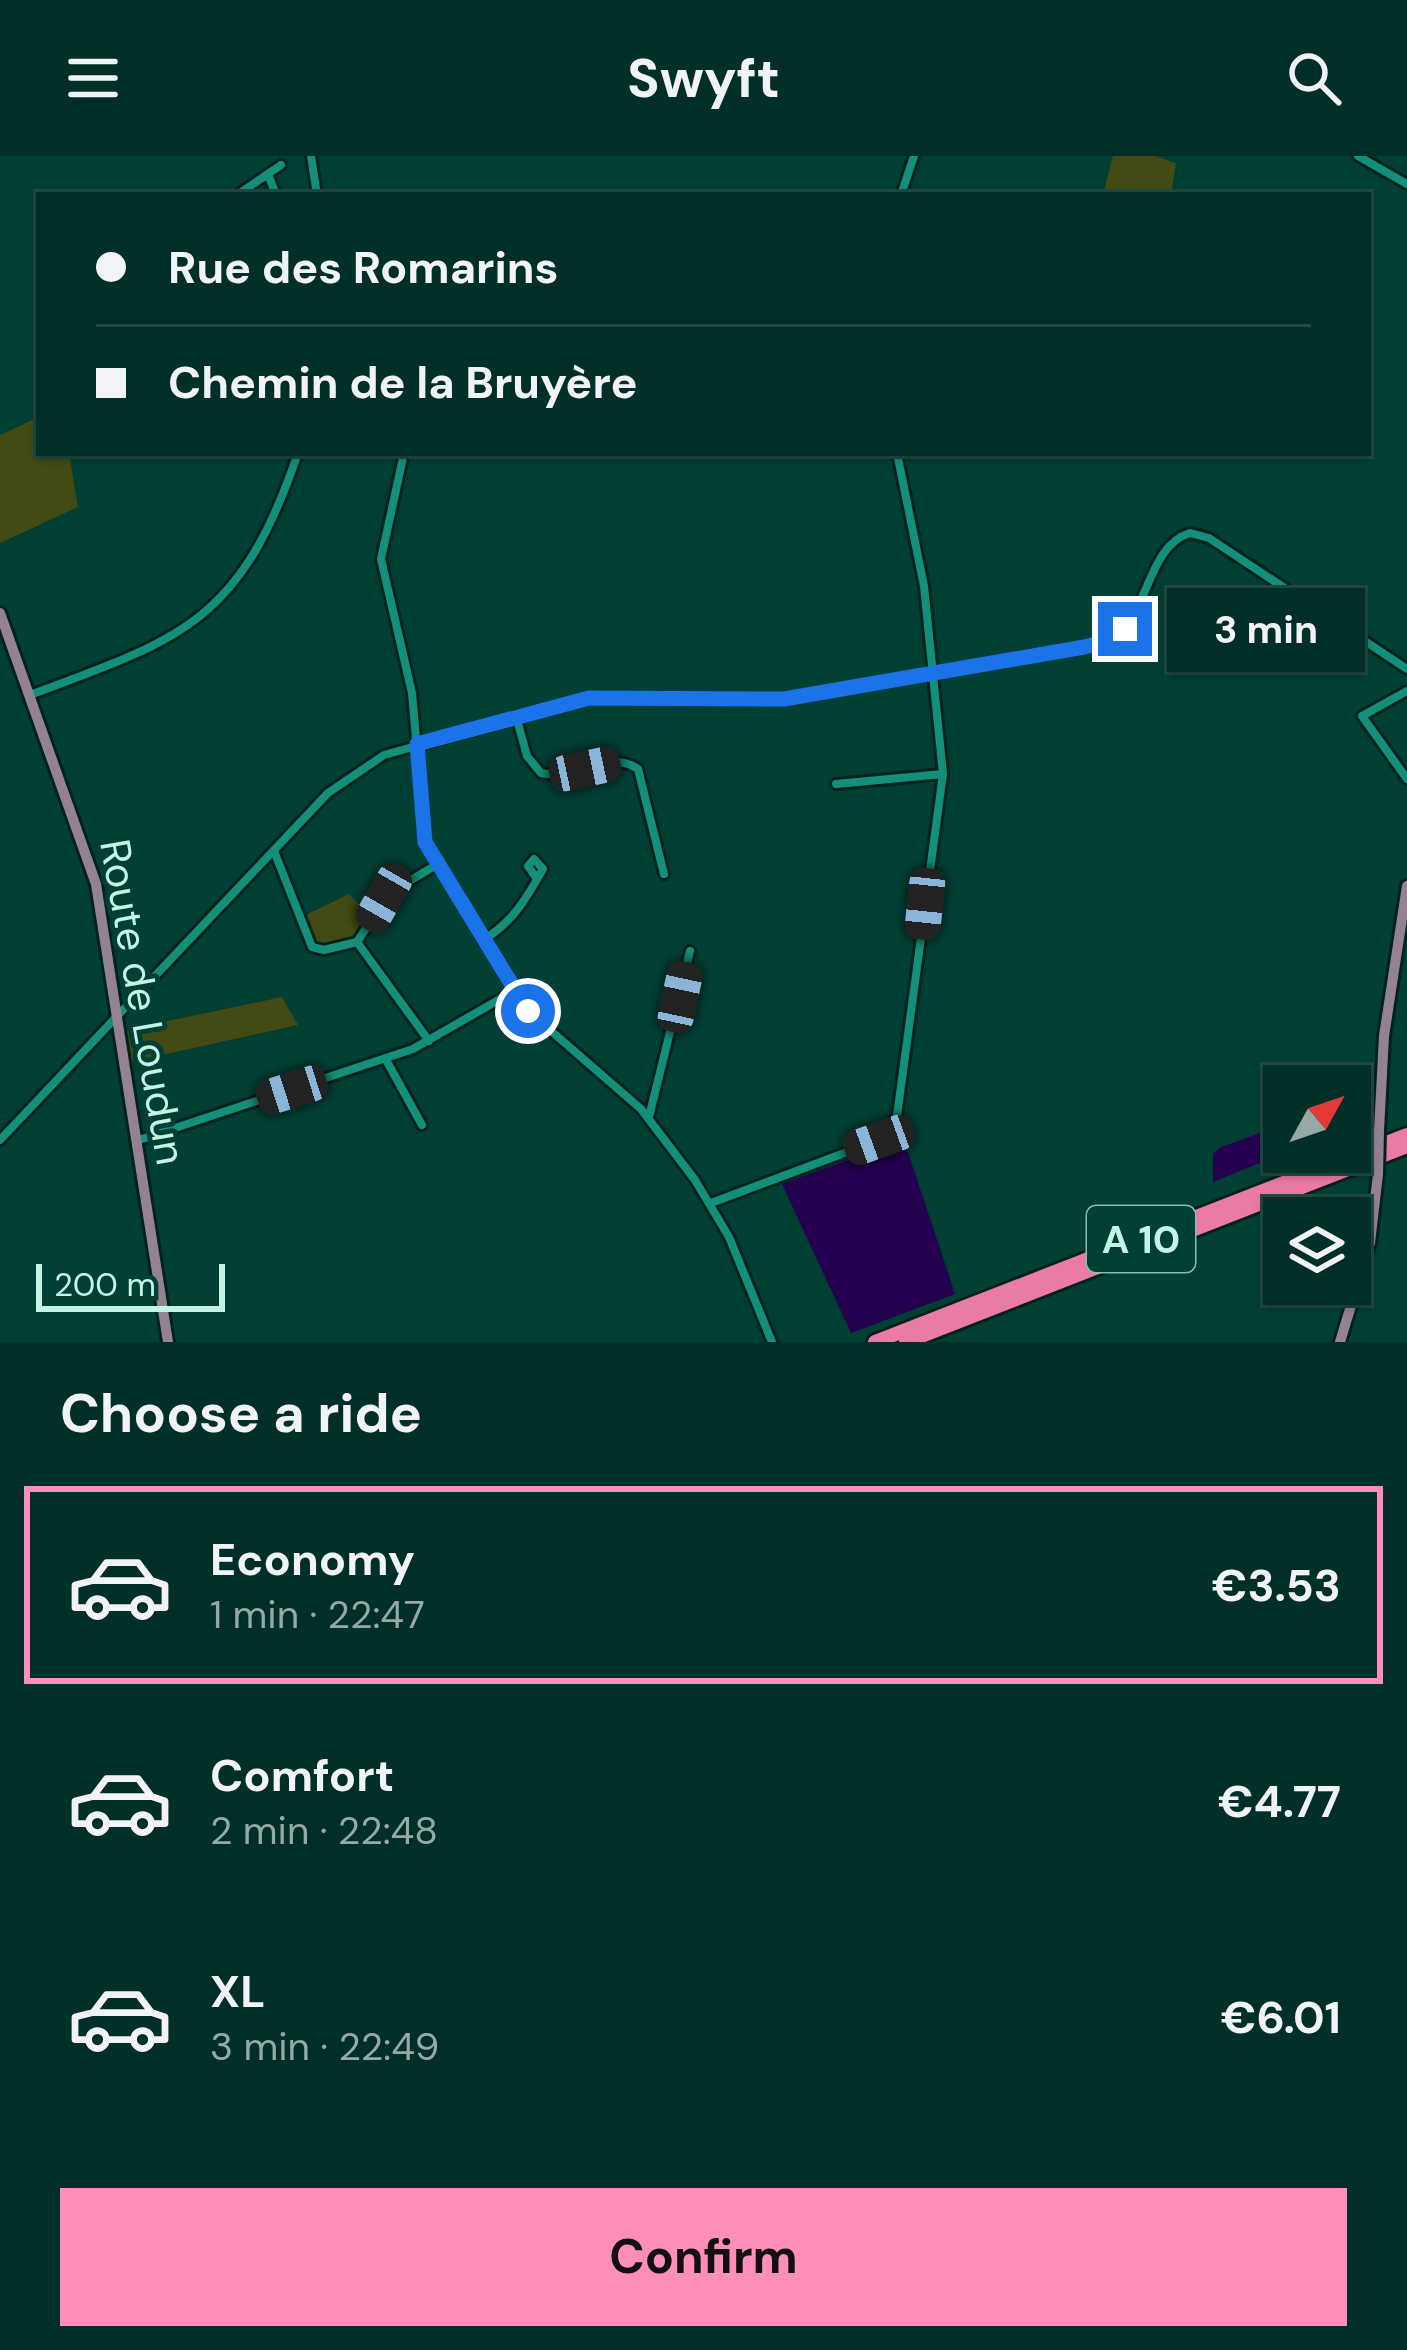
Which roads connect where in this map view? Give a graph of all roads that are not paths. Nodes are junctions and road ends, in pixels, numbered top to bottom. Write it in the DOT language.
graph roads {
  1 [pos="311,156"];
  2 [pos="914,156"];
  3 [pos="1358,156"];
  4 [pos="281,165"];
  5 [pos="268,174"];
  6 [pos="1407,184"];
  7 [pos="241,192"];
  8 [pos="275,192"];
  9 [pos="317,192"];
  10 [pos="902,192"];
  11 [pos="297,456"];
  12 [pos="403,456"];
  13 [pos="898,456"];
  14 [pos="0,613"];
  15 [pos="1407,668"];
  16 [pos="935,676"];
  17 [pos="1407,691"];
  18 [pos="30,695"];
  19 [pos="516,716"];
  20 [pos="417,744"];
  21 [pos="943,774"];
  22 [pos="1407,778"];
  23 [pos="836,784"];
  24 [pos="274,851"];
  25 [pos="438,865"];
  26 [pos="664,874"];
  27 [pos="537,879"];
  28 [pos="1407,886"];
  29 [pos="483,940"];
  30 [pos="357,942"];
  31 [pos="690,951"];
  32 [pos="514,991"];
  33 [pos="117,1016"];
  34 [pos="429,1041"];
  35 [pos="385,1058"];
  36 [pos="649,1117"];
  37 [pos="422,1125"];
  38 [pos="1407,1135"];
  39 [pos="0,1141"];
  40 [pos="136,1141"];
  41 [pos="1407,1146"];
  42 [pos="711,1203"];
  43 [pos="167,1342"];
  44 [pos="772,1342"];
  45 [pos="875,1342"];
  46 [pos="906,1342"];
  47 [pos="1340,1342"];
  1 -- 9 [label="street"];
  2 -- 10 [label="street"];
  3 -- 6 [label="street"];
  4 -- 5 [label="street"];
  5 -- 7 [label="street"];
  5 -- 8 [label="street"];
  11 -- 18 [label="street"];
  12 -- 20 [label="street"];
  13 -- 16 [label="street"];
  14 -- 18 [label="main road, Route de Loudun"];
  15 -- 16 [label="street"];
  16 -- 19 [label="street"];
  16 -- 21 [label="street"];
  17 -- 22 [label="street"];
  18 -- 33 [label="main road, Route de Loudun"];
  19 -- 20 [label="street"];
  19 -- 26 [label="street"];
  20 -- 24 [label="street"];
  20 -- 25 [label="street"];
  21 -- 23 [label="street"];
  21 -- 42 [label="street"];
  24 -- 30 [label="street"];
  24 -- 33 [label="street"];
  25 -- 29 [label="street"];
  25 -- 30 [label="street"];
  27 -- 29 [label="street"];
  28 -- 47 [label="main road, bridge"];
  29 -- 32 [label="street"];
  30 -- 34 [label="street"];
  31 -- 36 [label="street"];
  32 -- 34 [label="street"];
  32 -- 36 [label="street"];
  33 -- 39 [label="street"];
  33 -- 40 [label="main road, Route de Loudun"];
  34 -- 35 [label="street"];
  35 -- 37 [label="street"];
  35 -- 40 [label="street"];
  36 -- 42 [label="street"];
  38 -- 45 [label="highway, A 10"];
  40 -- 43 [label="main road, Route de Loudun"];
  41 -- 46 [label="highway, A 10"];
  42 -- 44 [label="street"];
}
